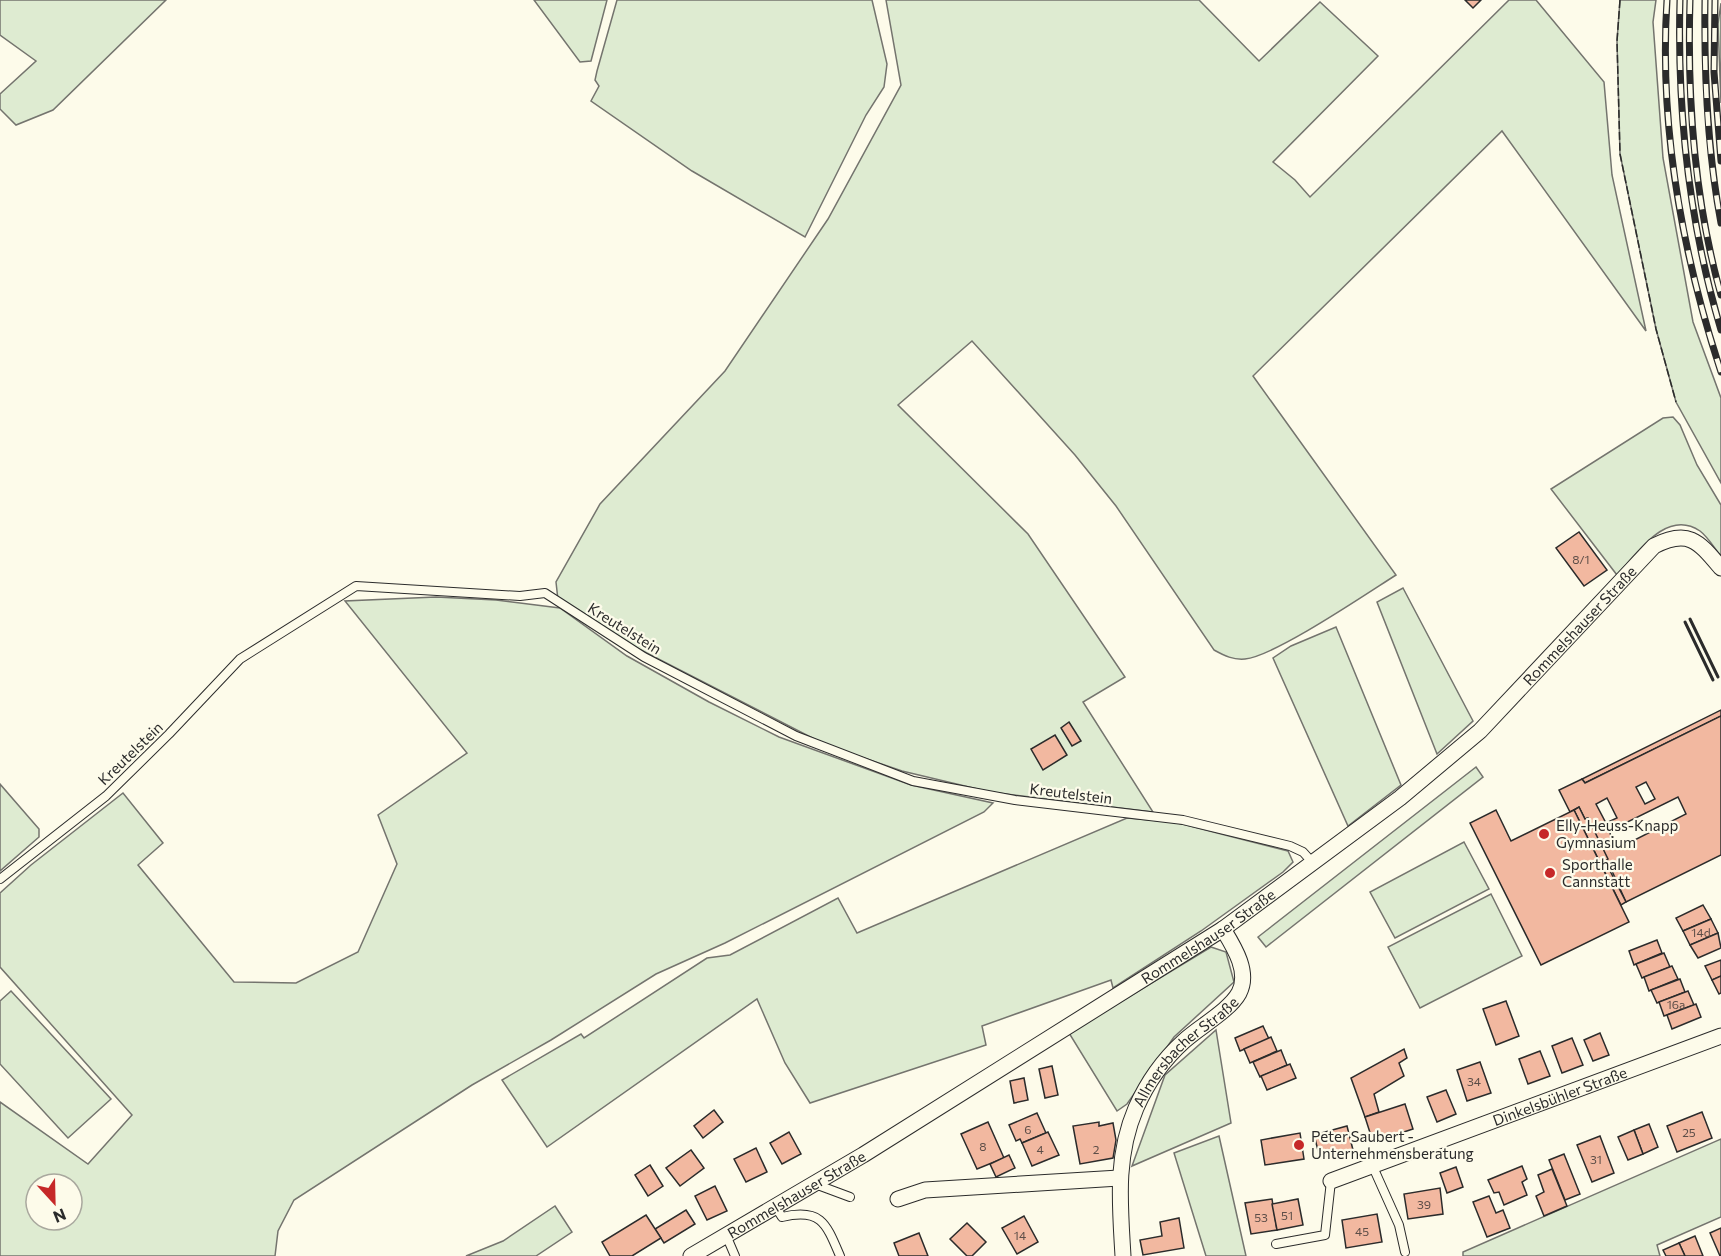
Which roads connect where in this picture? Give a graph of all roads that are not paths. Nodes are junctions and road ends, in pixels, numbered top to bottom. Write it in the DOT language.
graph roads {
  1 [pos="1721,568"];
  2 [pos="1313,862"];
  3 [pos="0,879"];
  4 [pos="1223,929"];
  5 [pos="1721,1036"];
  6 [pos="1373,1167"];
  7 [pos="1119,1178"];
  8 [pos="1331,1181"];
  9 [pos="814,1184"];
  10 [pos="850,1197"];
  11 [pos="898,1199"];
  12 [pos="775,1206"];
  13 [pos="726,1234"];
  14 [pos="1276,1244"];
  15 [pos="1405,1252"];
  16 [pos="691,1256"];
  17 [pos="735,1256"];
  18 [pos="840,1256"];
  19 [pos="1123,1256"];
  1 -- 2 [label="street, Rommelshauser Straße"];
  2 -- 3 [label="lane, Kreutelstein"];
  2 -- 4 [label="street, Rommelshauser Straße"];
  4 -- 7 [label="street, Allmersbacher Straße"];
  4 -- 9 [label="street, Rommelshauser Straße"];
  5 -- 6 [label="street, Dinkelsbühler Straße"];
  6 -- 8 [label="street, Dinkelsbühler Straße"];
  6 -- 15 [label="lane"];
  7 -- 11 [label="street"];
  7 -- 19 [label="street, Allmersbacher Straße"];
  8 -- 14 [label="lane"];
  9 -- 10 [label="lane"];
  9 -- 12 [label="street, Rommelshauser Straße"];
  12 -- 13 [label="street, Rommelshauser Straße"];
  12 -- 18 [label="lane"];
  13 -- 16 [label="street, Rommelshauser Straße"];
  13 -- 17 [label="lane"];
}
